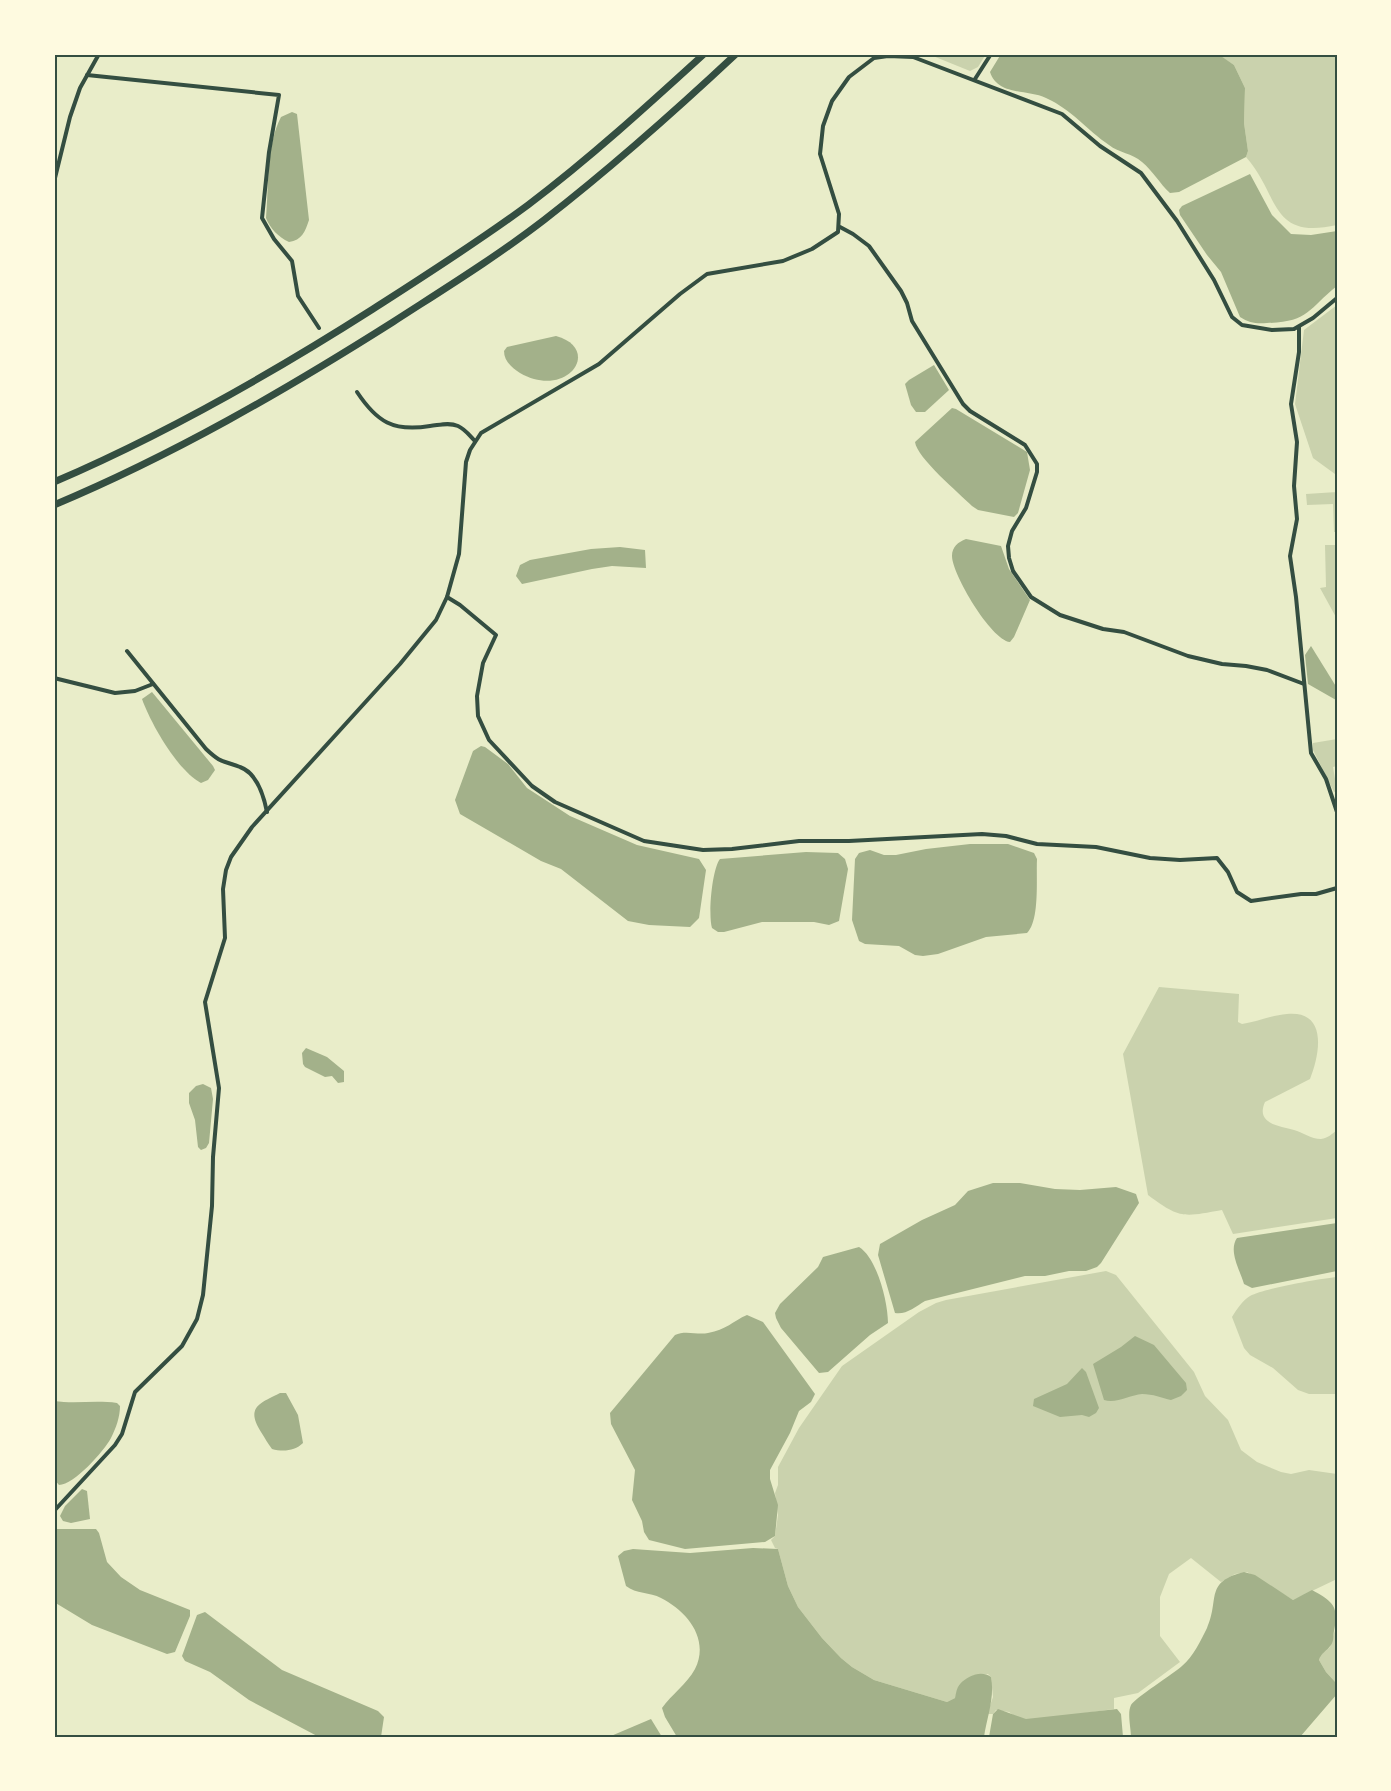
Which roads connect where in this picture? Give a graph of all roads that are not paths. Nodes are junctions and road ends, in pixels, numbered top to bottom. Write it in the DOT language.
graph roads {
  1 [pos="99,54"];
  2 [pos="704,54"];
  3 [pos="736,54"];
  4 [pos="991,54"];
  5 [pos="878,55"];
  6 [pos="87,75"];
  7 [pos="975,79"];
  8 [pos="54,182"];
  9 [pos="840,226"];
  10 [pos="1337,298"];
  11 [pos="319,327"];
  12 [pos="1299,327"];
  13 [pos="357,392"];
  14 [pos="476,441"];
  15 [pos="54,482"];
  16 [pos="54,505"];
  17 [pos="447,597"];
  18 [pos="127,651"];
  19 [pos="54,678"];
  20 [pos="153,684"];
  21 [pos="1304,684"];
  22 [pos="267,812"];
  23 [pos="1337,812"];
  24 [pos="1337,888"];
  25 [pos="54,1512"];
  1 -- 6 [label="street"];
  2 -- 15 [label="highway"];
  3 -- 16 [label="highway"];
  4 -- 7 [label="street"];
  5 -- 7 [label="street"];
  5 -- 9 [label="street"];
  6 -- 8 [label="street"];
  6 -- 11 [label="street"];
  7 -- 12 [label="street"];
  9 -- 14 [label="street"];
  9 -- 21 [label="street"];
  10 -- 12 [label="street"];
  12 -- 21 [label="street"];
  13 -- 14 [label="street"];
  14 -- 17 [label="street"];
  17 -- 22 [label="street"];
  17 -- 24 [label="street"];
  18 -- 20 [label="street"];
  19 -- 20 [label="street"];
  20 -- 22 [label="street"];
  21 -- 23 [label="street"];
  22 -- 25 [label="street"];
}
